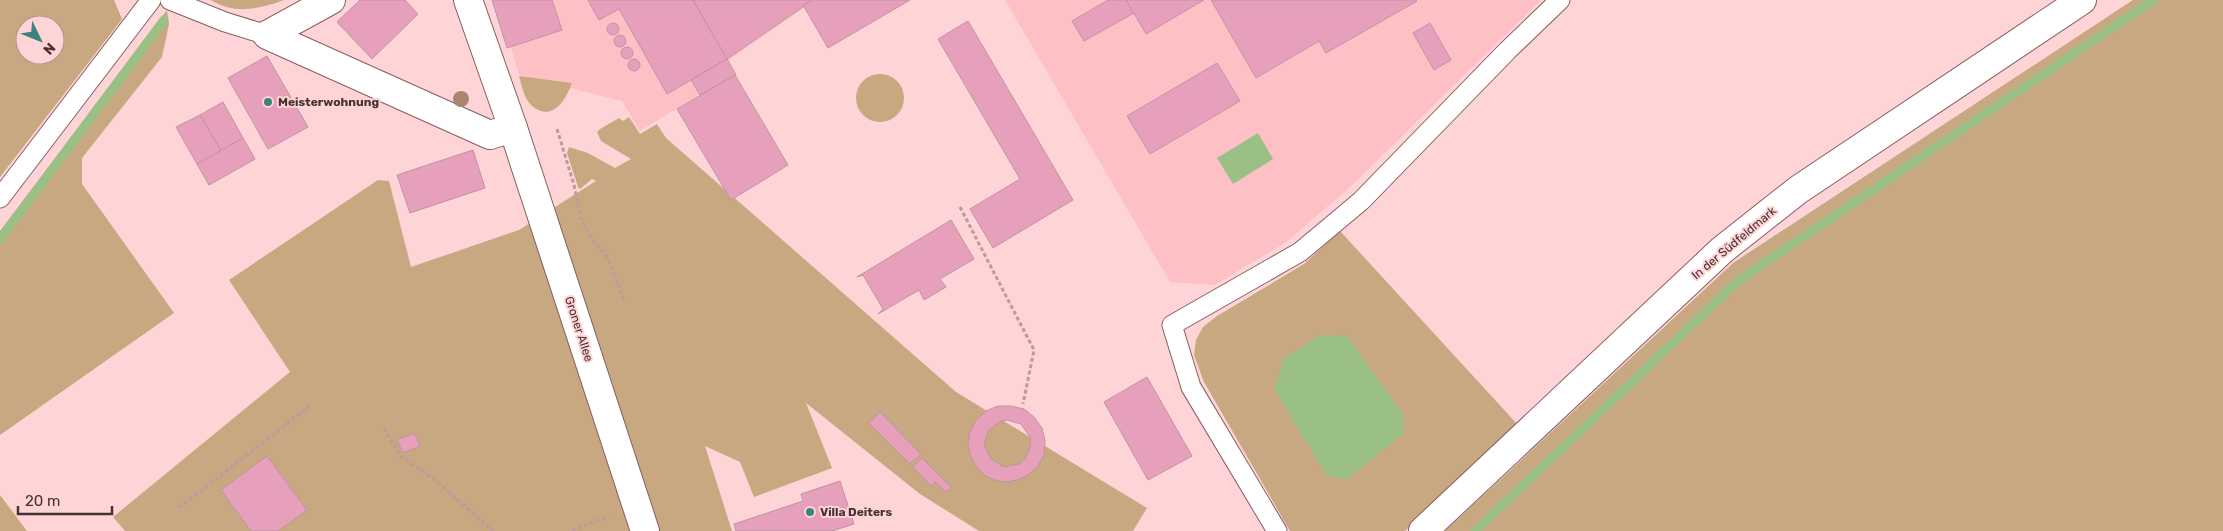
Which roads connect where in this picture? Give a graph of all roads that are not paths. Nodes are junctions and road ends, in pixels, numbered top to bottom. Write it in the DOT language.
graph roads {
  1 [pos="151,0"];
  2 [pos="170,0"];
  3 [pos="331,0"];
  4 [pos="468,0"];
  5 [pos="1560,0"];
  6 [pos="2082,0"];
  7 [pos="266,35"];
  8 [pos="513,128"];
  9 [pos="0,198"];
  10 [pos="645,531"];
  11 [pos="1276,531"];
  12 [pos="1423,531"];
  1 -- 9 [label="lane"];
  2 -- 7 [label="lane"];
  3 -- 7 [label="street"];
  4 -- 8 [label="street, Groner Allee"];
  5 -- 11 [label="lane"];
  6 -- 12 [label="street, In der Südfeldmark"];
  7 -- 8 [label="street"];
  8 -- 10 [label="street, Groner Allee"];
}
